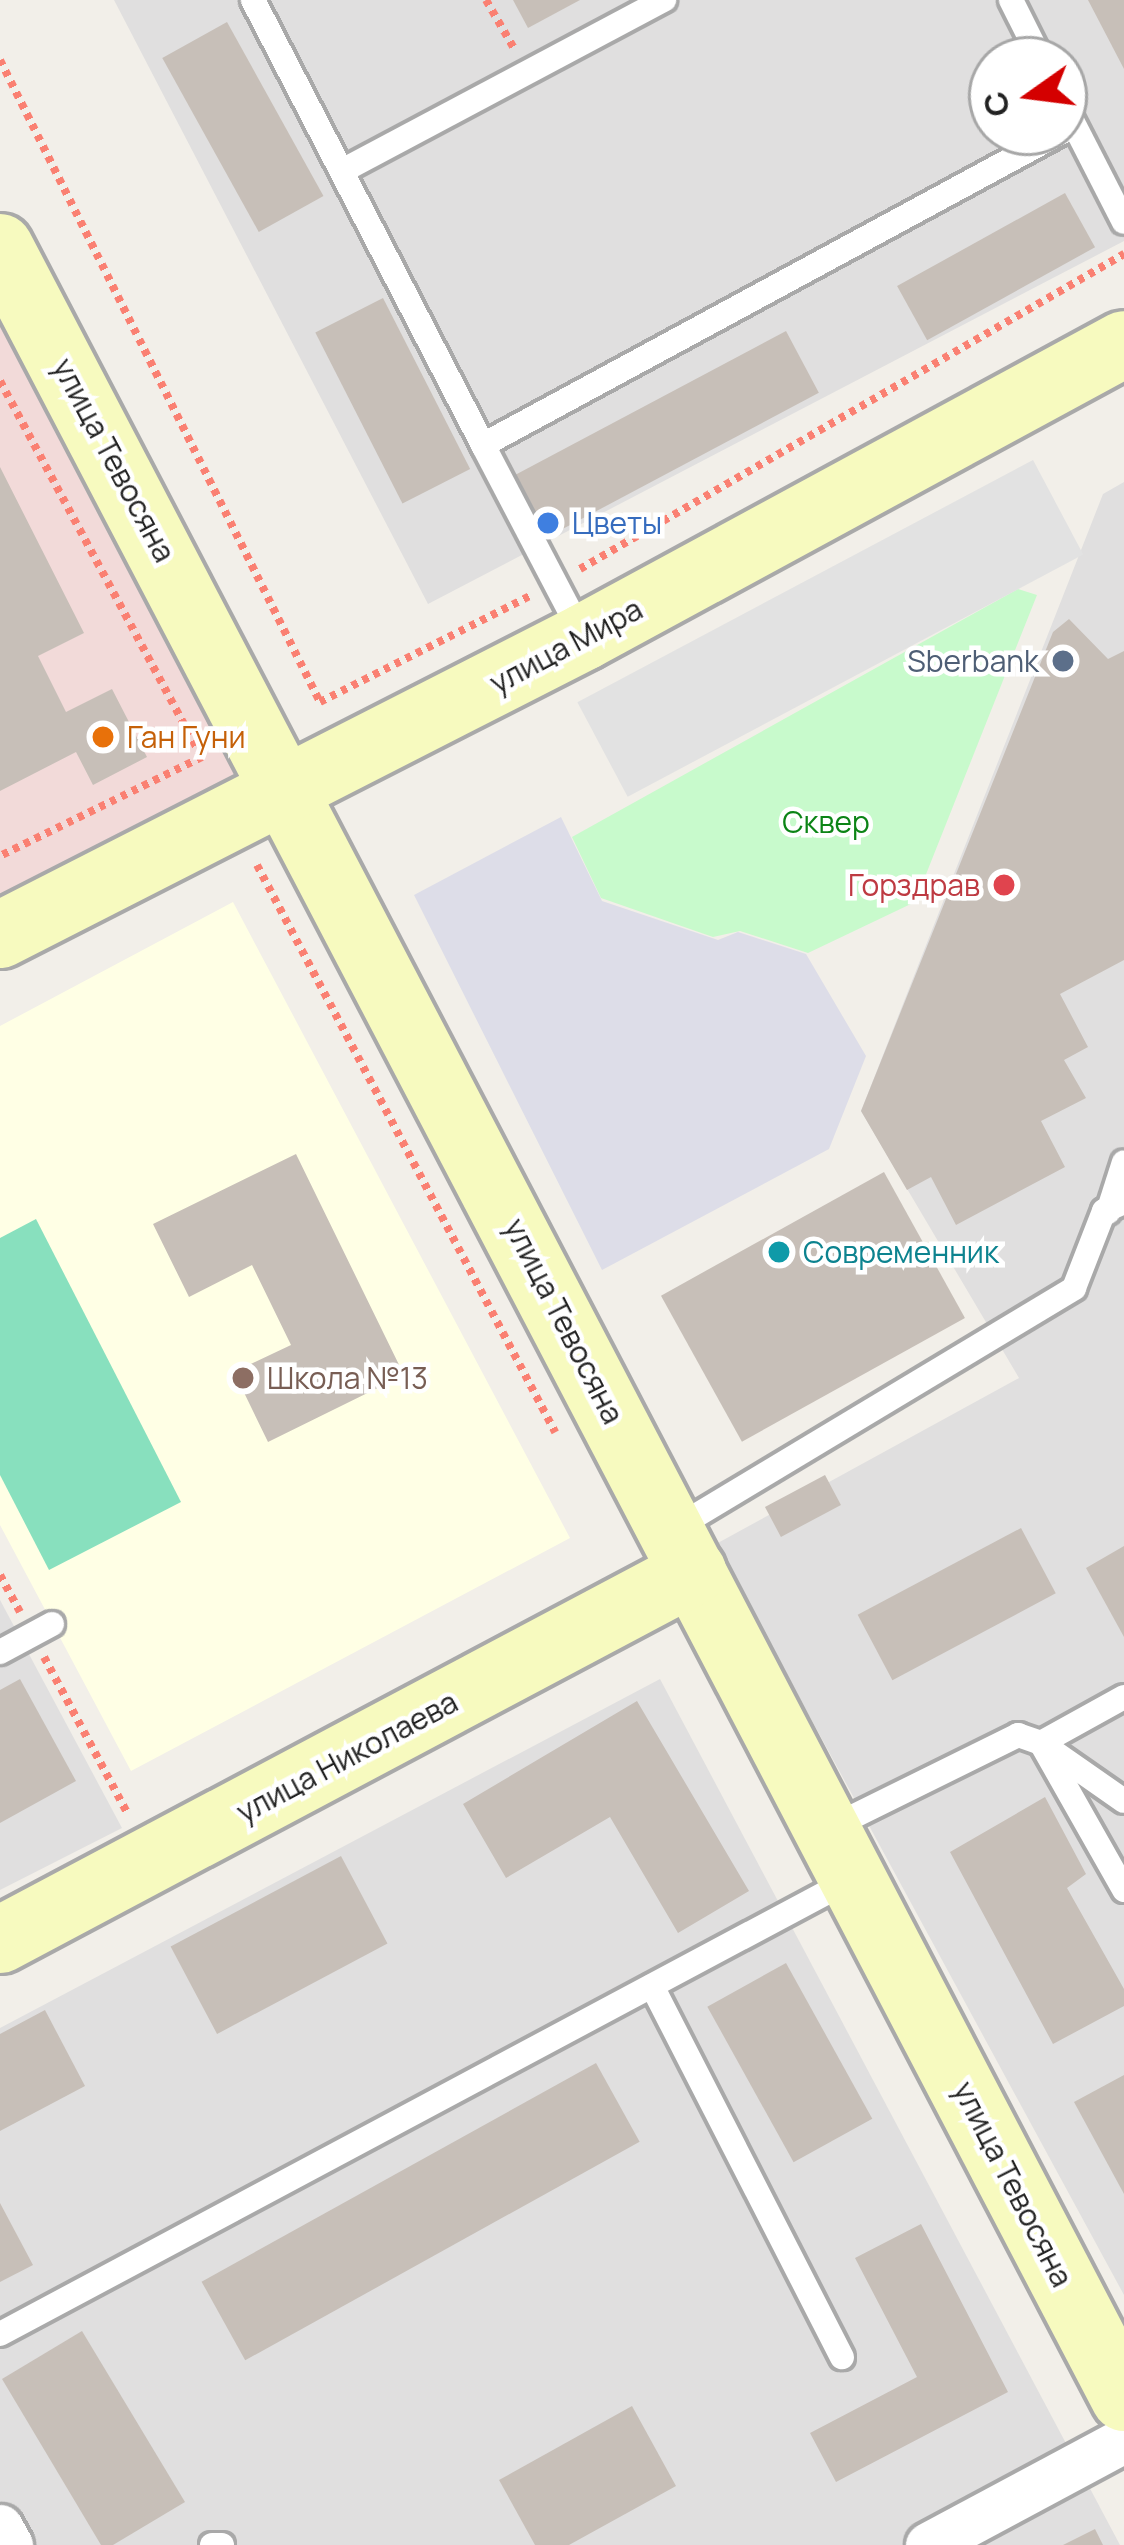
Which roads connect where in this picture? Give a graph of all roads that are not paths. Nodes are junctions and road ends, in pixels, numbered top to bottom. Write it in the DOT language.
graph roads {
  1 [pos="253,0"];
  2 [pos="664,0"];
  3 [pos="1011,0"];
  4 [pos="1029,36"];
  5 [pos="1006,156"];
  6 [pos="1085,156"];
  7 [pos="342,171"];
  8 [pos="1124,222"];
  9 [pos="0,247"];
  10 [pos="1124,344"];
  11 [pos="483,445"];
  12 [pos="584,637"];
  13 [pos="288,788"];
  14 [pos="0,935"];
  15 [pos="1124,1162"];
  16 [pos="1118,1210"];
  17 [pos="682,1551"];
  18 [pos="42,1629"];
  19 [pos="0,1652"];
  20 [pos="1124,1697"];
  21 [pos="1041,1743"];
  22 [pos="1124,1801"];
  23 [pos="841,1854"];
  24 [pos="1124,1890"];
  25 [pos="0,1940"];
  26 [pos="652,1986"];
  27 [pos="0,2334"];
  28 [pos="842,2357"];
  29 [pos="1124,2398"];
  30 [pos="1124,2440"];
  31 [pos="0,2527"];
  32 [pos="10,2545"];
  33 [pos="212,2545"];
  34 [pos="222,2545"];
  35 [pos="928,2545"];
  1 -- 7 [label="lane"];
  2 -- 7 [label="lane"];
  3 -- 4 [label="lane"];
  5 -- 11 [label="lane"];
  6 -- 8 [label="lane"];
  7 -- 11 [label="lane"];
  9 -- 13 [label="main road, улица Тевосяна"];
  10 -- 12 [label="main road, улица Мира"];
  11 -- 12 [label="lane"];
  12 -- 13 [label="main road, улица Мира"];
  13 -- 14 [label="main road, улица Мира"];
  13 -- 17 [label="main road, улица Тевосяна"];
  15 -- 16 [label="lane"];
  16 -- 17 [label="lane"];
  17 -- 23 [label="main road, улица Тевосяна"];
  17 -- 25 [label="main road, улица Николаева"];
  18 -- 19 [label="lane"];
  20 -- 21 [label="lane"];
  21 -- 22 [label="lane"];
  21 -- 23 [label="lane"];
  21 -- 24 [label="lane"];
  23 -- 26 [label="lane"];
  23 -- 29 [label="main road, улица Тевосяна"];
  26 -- 27 [label="lane"];
  26 -- 28 [label="lane"];
  30 -- 35 [label="street"];
  31 -- 32 [label="street"];
  33 -- 34 [label="lane"];
}
